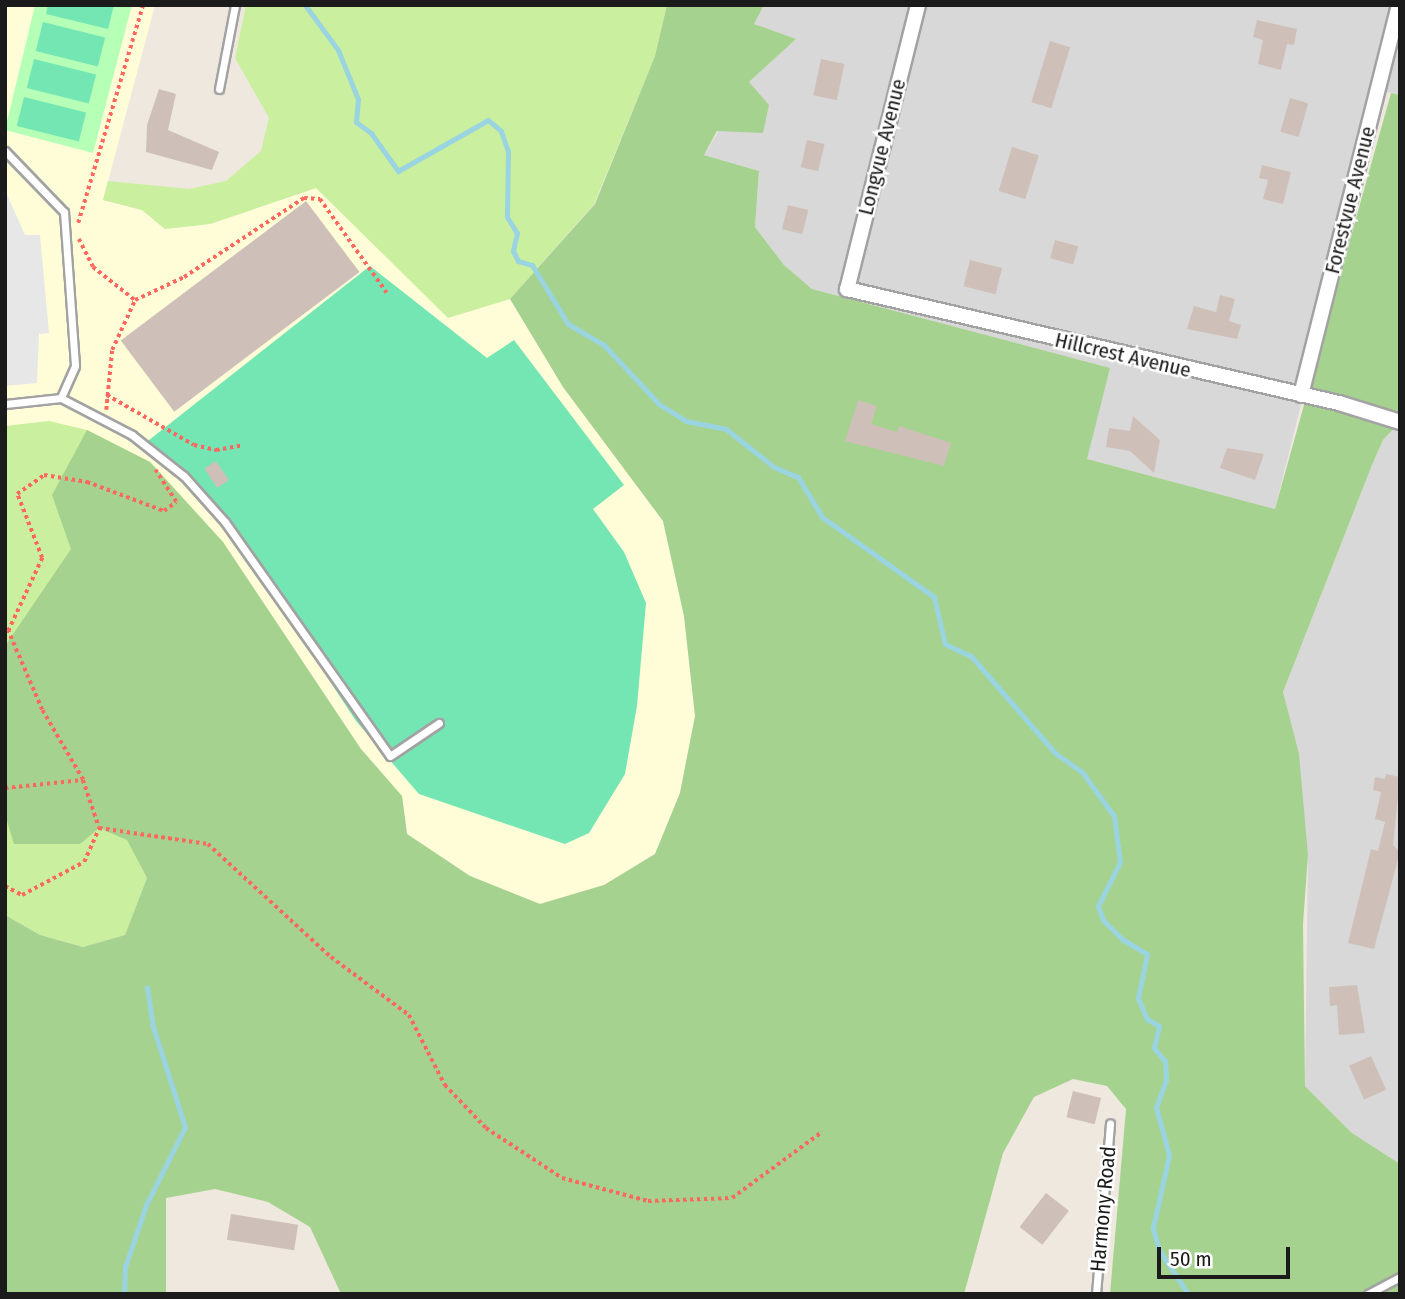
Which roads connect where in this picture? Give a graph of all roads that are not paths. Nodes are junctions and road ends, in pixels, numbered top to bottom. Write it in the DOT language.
graph roads {
  1 [pos="235,5"];
  2 [pos="918,5"];
  3 [pos="1399,5"];
  4 [pos="219,89"];
  5 [pos="5,151"];
  6 [pos="847,289"];
  7 [pos="1301,395"];
  8 [pos="61,398"];
  9 [pos="5,404"];
  10 [pos="1400,422"];
  11 [pos="439,723"];
  12 [pos="1110,1124"];
  13 [pos="1400,1277"];
  14 [pos="1096,1294"];
  15 [pos="1368,1294"];
  1 -- 4 [label="lane"];
  2 -- 6 [label="street, Longvue Avenue"];
  3 -- 7 [label="street, Forestvue Avenue"];
  5 -- 8 [label="lane"];
  6 -- 7 [label="street, Hillcrest Avenue"];
  7 -- 10 [label="street, Hillcrest Avenue"];
  8 -- 9 [label="lane"];
  8 -- 11 [label="lane"];
  12 -- 14 [label="lane, Harmony Road"];
  13 -- 15 [label="lane"];
}
